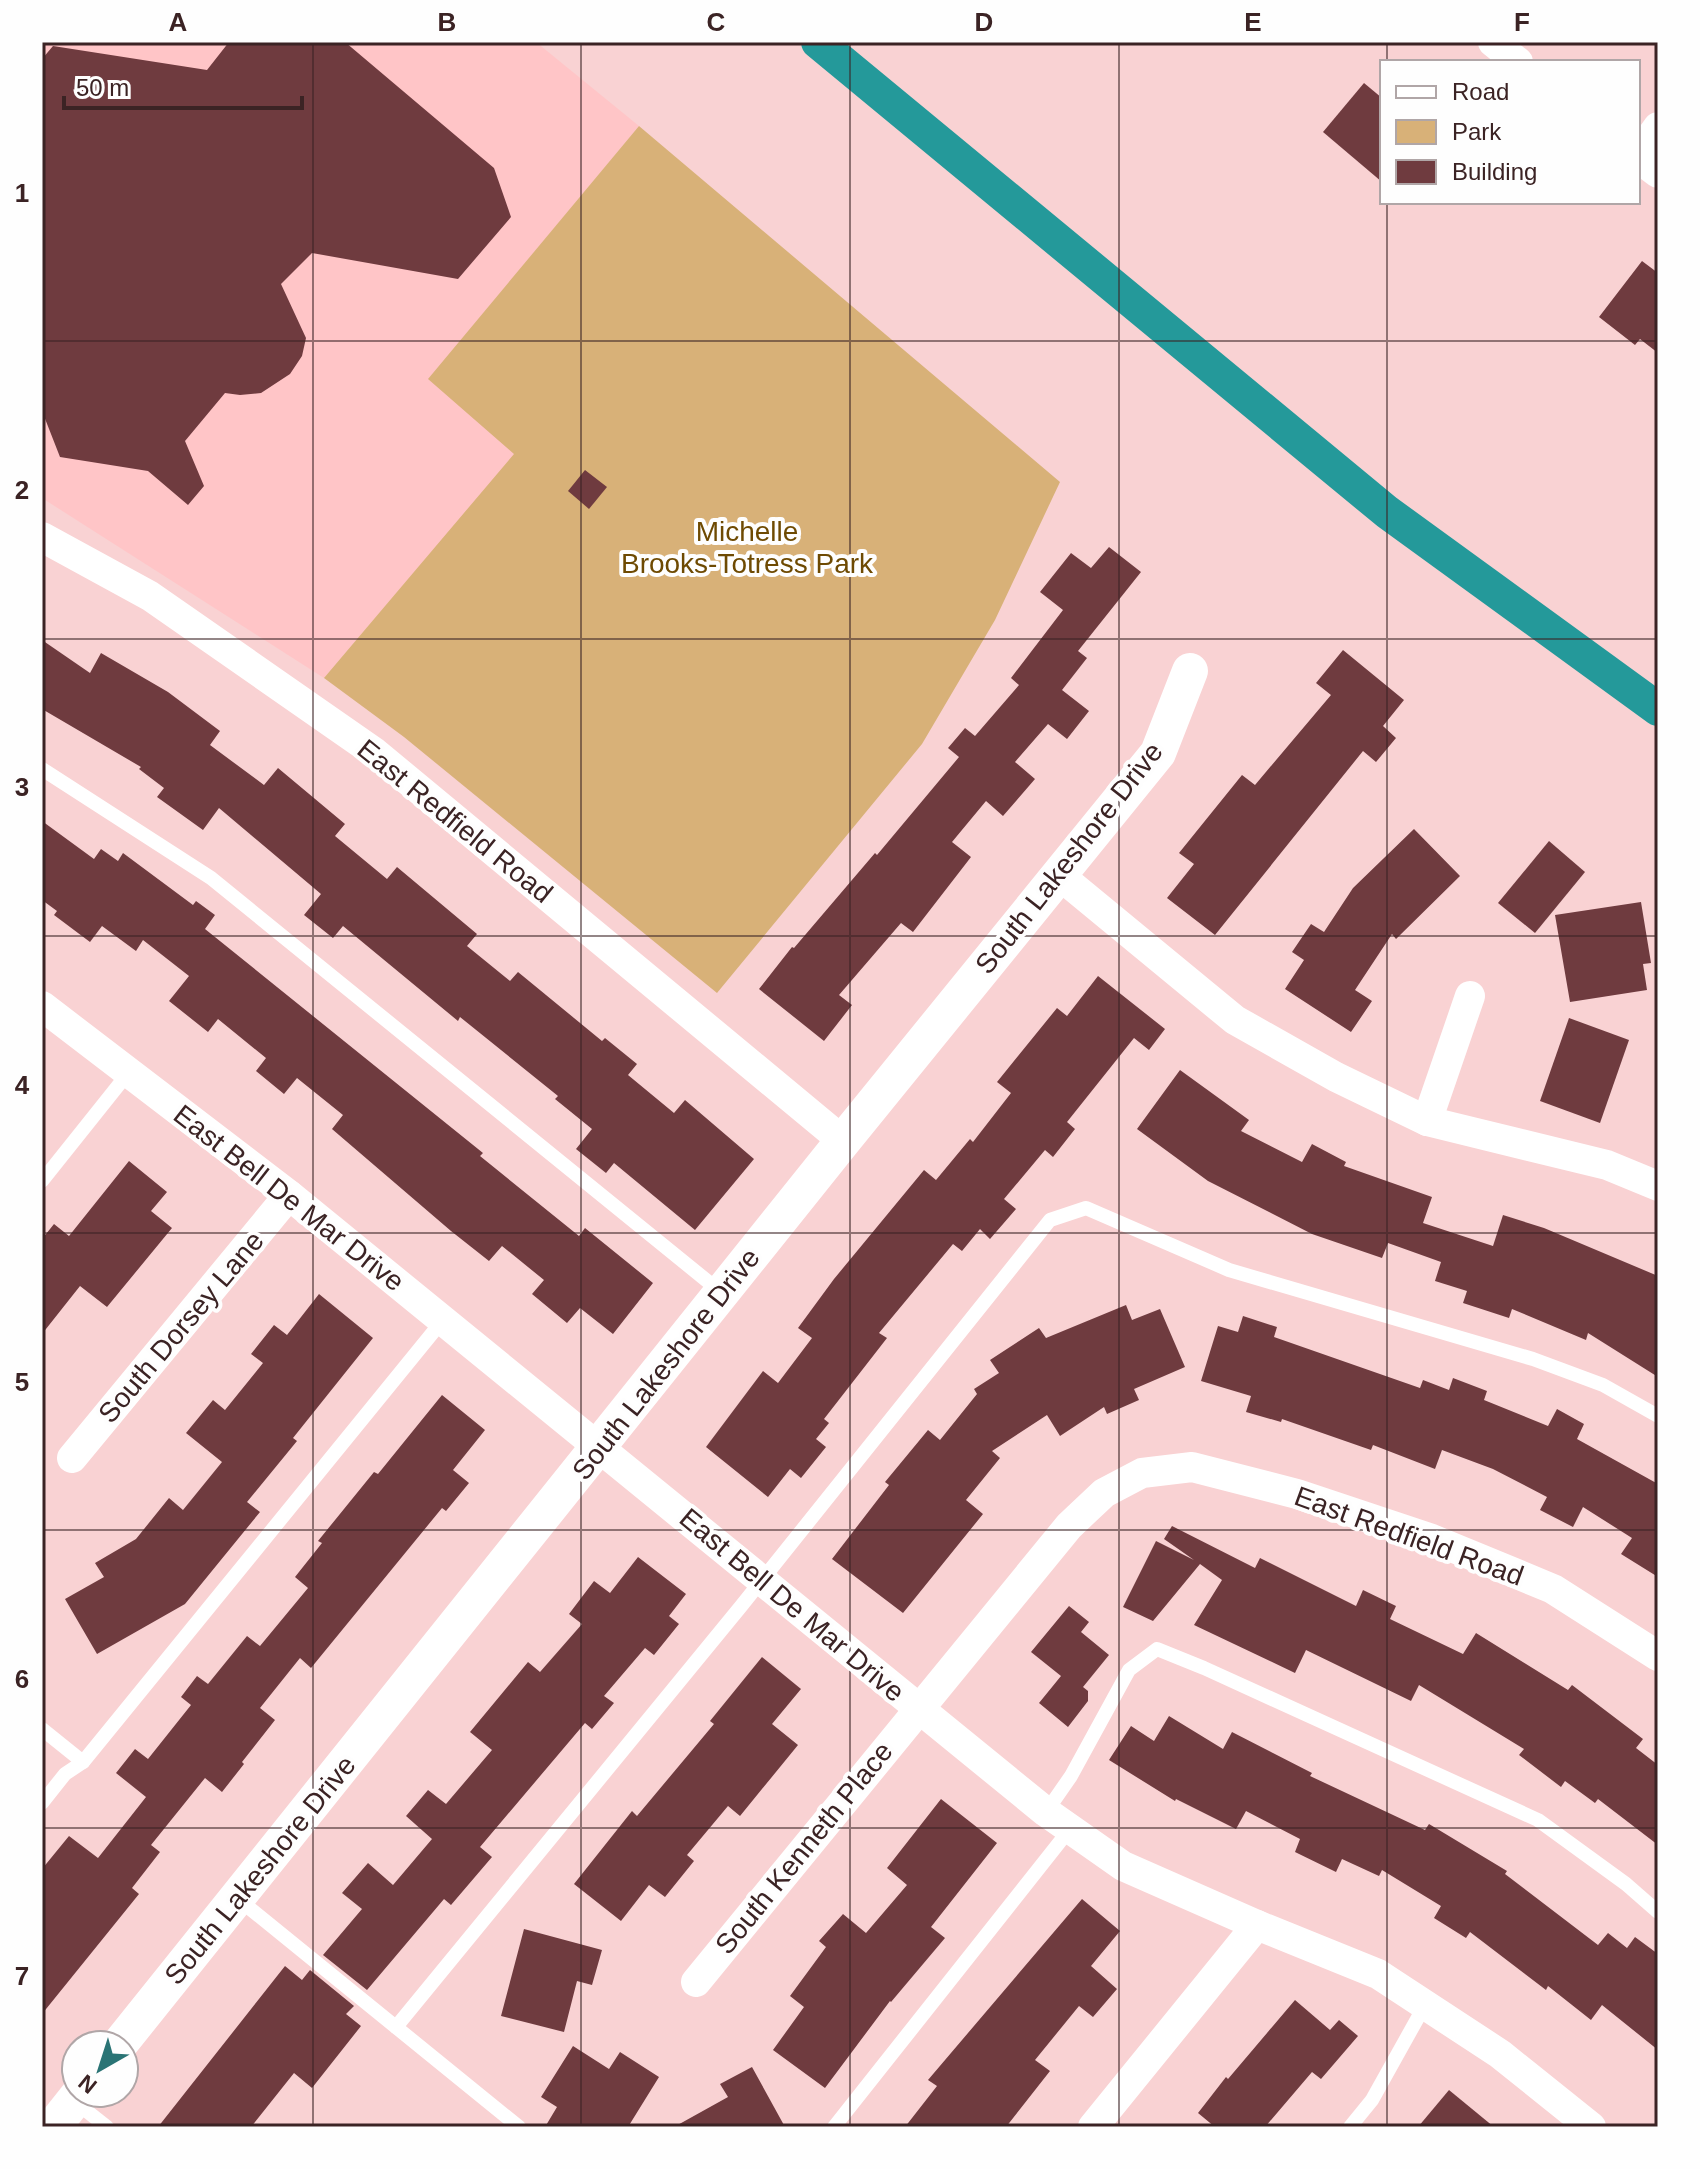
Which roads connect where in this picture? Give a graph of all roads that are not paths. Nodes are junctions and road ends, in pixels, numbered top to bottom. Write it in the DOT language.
graph roads {
  1 [pos="1493,42"];
  2 [pos="1516,60"];
  3 [pos="1658,127"];
  4 [pos="1640,153"];
  5 [pos="1640,158"];
  6 [pos="1658,173"];
  7 [pos="42,537"];
  8 [pos="1190,671"];
  9 [pos="42,769"];
  10 [pos="1059,875"];
  11 [pos="1470,996"];
  12 [pos="42,1006"];
  13 [pos="129,1072"];
  14 [pos="1427,1121"];
  15 [pos="843,1141"];
  16 [pos="42,1181"];
  17 [pos="1658,1186"];
  18 [pos="289,1195"];
  19 [pos="722,1293"];
  20 [pos="443,1320"];
  21 [pos="1658,1416"];
  22 [pos="600,1447"];
  23 [pos="72,1458"];
  24 [pos="1142,1473"];
  25 [pos="762,1580"];
  26 [pos="1658,1656"];
  27 [pos="917,1709"];
  28 [pos="42,1729"];
  29 [pos="83,1762"];
  30 [pos="42,1803"];
  31 [pos="1058,1820"];
  32 [pos="237,1898"];
  33 [pos="1658,1912"];
  34 [pos="1257,1925"];
  35 [pos="696,1982"];
  36 [pos="1425,2005"];
  37 [pos="396,2027"];
  38 [pos="132,2029"];
  39 [pos="73,2109"];
  40 [pos="107,2127"];
  41 [pos="519,2127"];
  42 [pos="834,2127"];
  43 [pos="1093,2127"];
  44 [pos="1350,2127"];
  45 [pos="1591,2127"];
  1 -- 2 [label="street"];
  3 -- 4 [label="street"];
  5 -- 6 [label="street"];
  7 -- 15 [label="street, East Redfield Road"];
  8 -- 10 [label="street, South Lakeshore Drive"];
  9 -- 19 [label="lane"];
  10 -- 14 [label="street"];
  10 -- 15 [label="street, South Lakeshore Drive"];
  11 -- 14 [label="street"];
  12 -- 13 [label="street, East Bell De Mar Drive"];
  13 -- 16 [label="lane"];
  13 -- 18 [label="street, East Bell De Mar Drive"];
  14 -- 17 [label="street"];
  15 -- 19 [label="street, South Lakeshore Drive"];
  18 -- 20 [label="street, East Bell De Mar Drive"];
  18 -- 23 [label="street, South Dorsey Lane"];
  19 -- 22 [label="street, South Lakeshore Drive"];
  20 -- 22 [label="street, East Bell De Mar Drive"];
  20 -- 29 [label="lane"];
  21 -- 25 [label="lane"];
  22 -- 25 [label="street, East Bell De Mar Drive"];
  22 -- 32 [label="street, South Lakeshore Drive"];
  24 -- 26 [label="street, East Redfield Road"];
  24 -- 27 [label="street, South Kenneth Place"];
  25 -- 27 [label="street, East Bell De Mar Drive"];
  25 -- 37 [label="lane"];
  27 -- 31 [label="street, East Bell De Mar Drive"];
  27 -- 35 [label="street, South Kenneth Place"];
  28 -- 29 [label="lane"];
  29 -- 30 [label="lane"];
  31 -- 33 [label="lane"];
  31 -- 34 [label="street, East Bell De Mar Drive"];
  31 -- 42 [label="lane"];
  32 -- 37 [label="lane"];
  32 -- 38 [label="street, South Lakeshore Drive"];
  34 -- 36 [label="street, East Bell De Mar Drive"];
  34 -- 43 [label="street"];
  36 -- 44 [label="lane"];
  36 -- 45 [label="street, East Bell De Mar Drive"];
  37 -- 41 [label="lane"];
  39 -- 40 [label="lane"];
}
